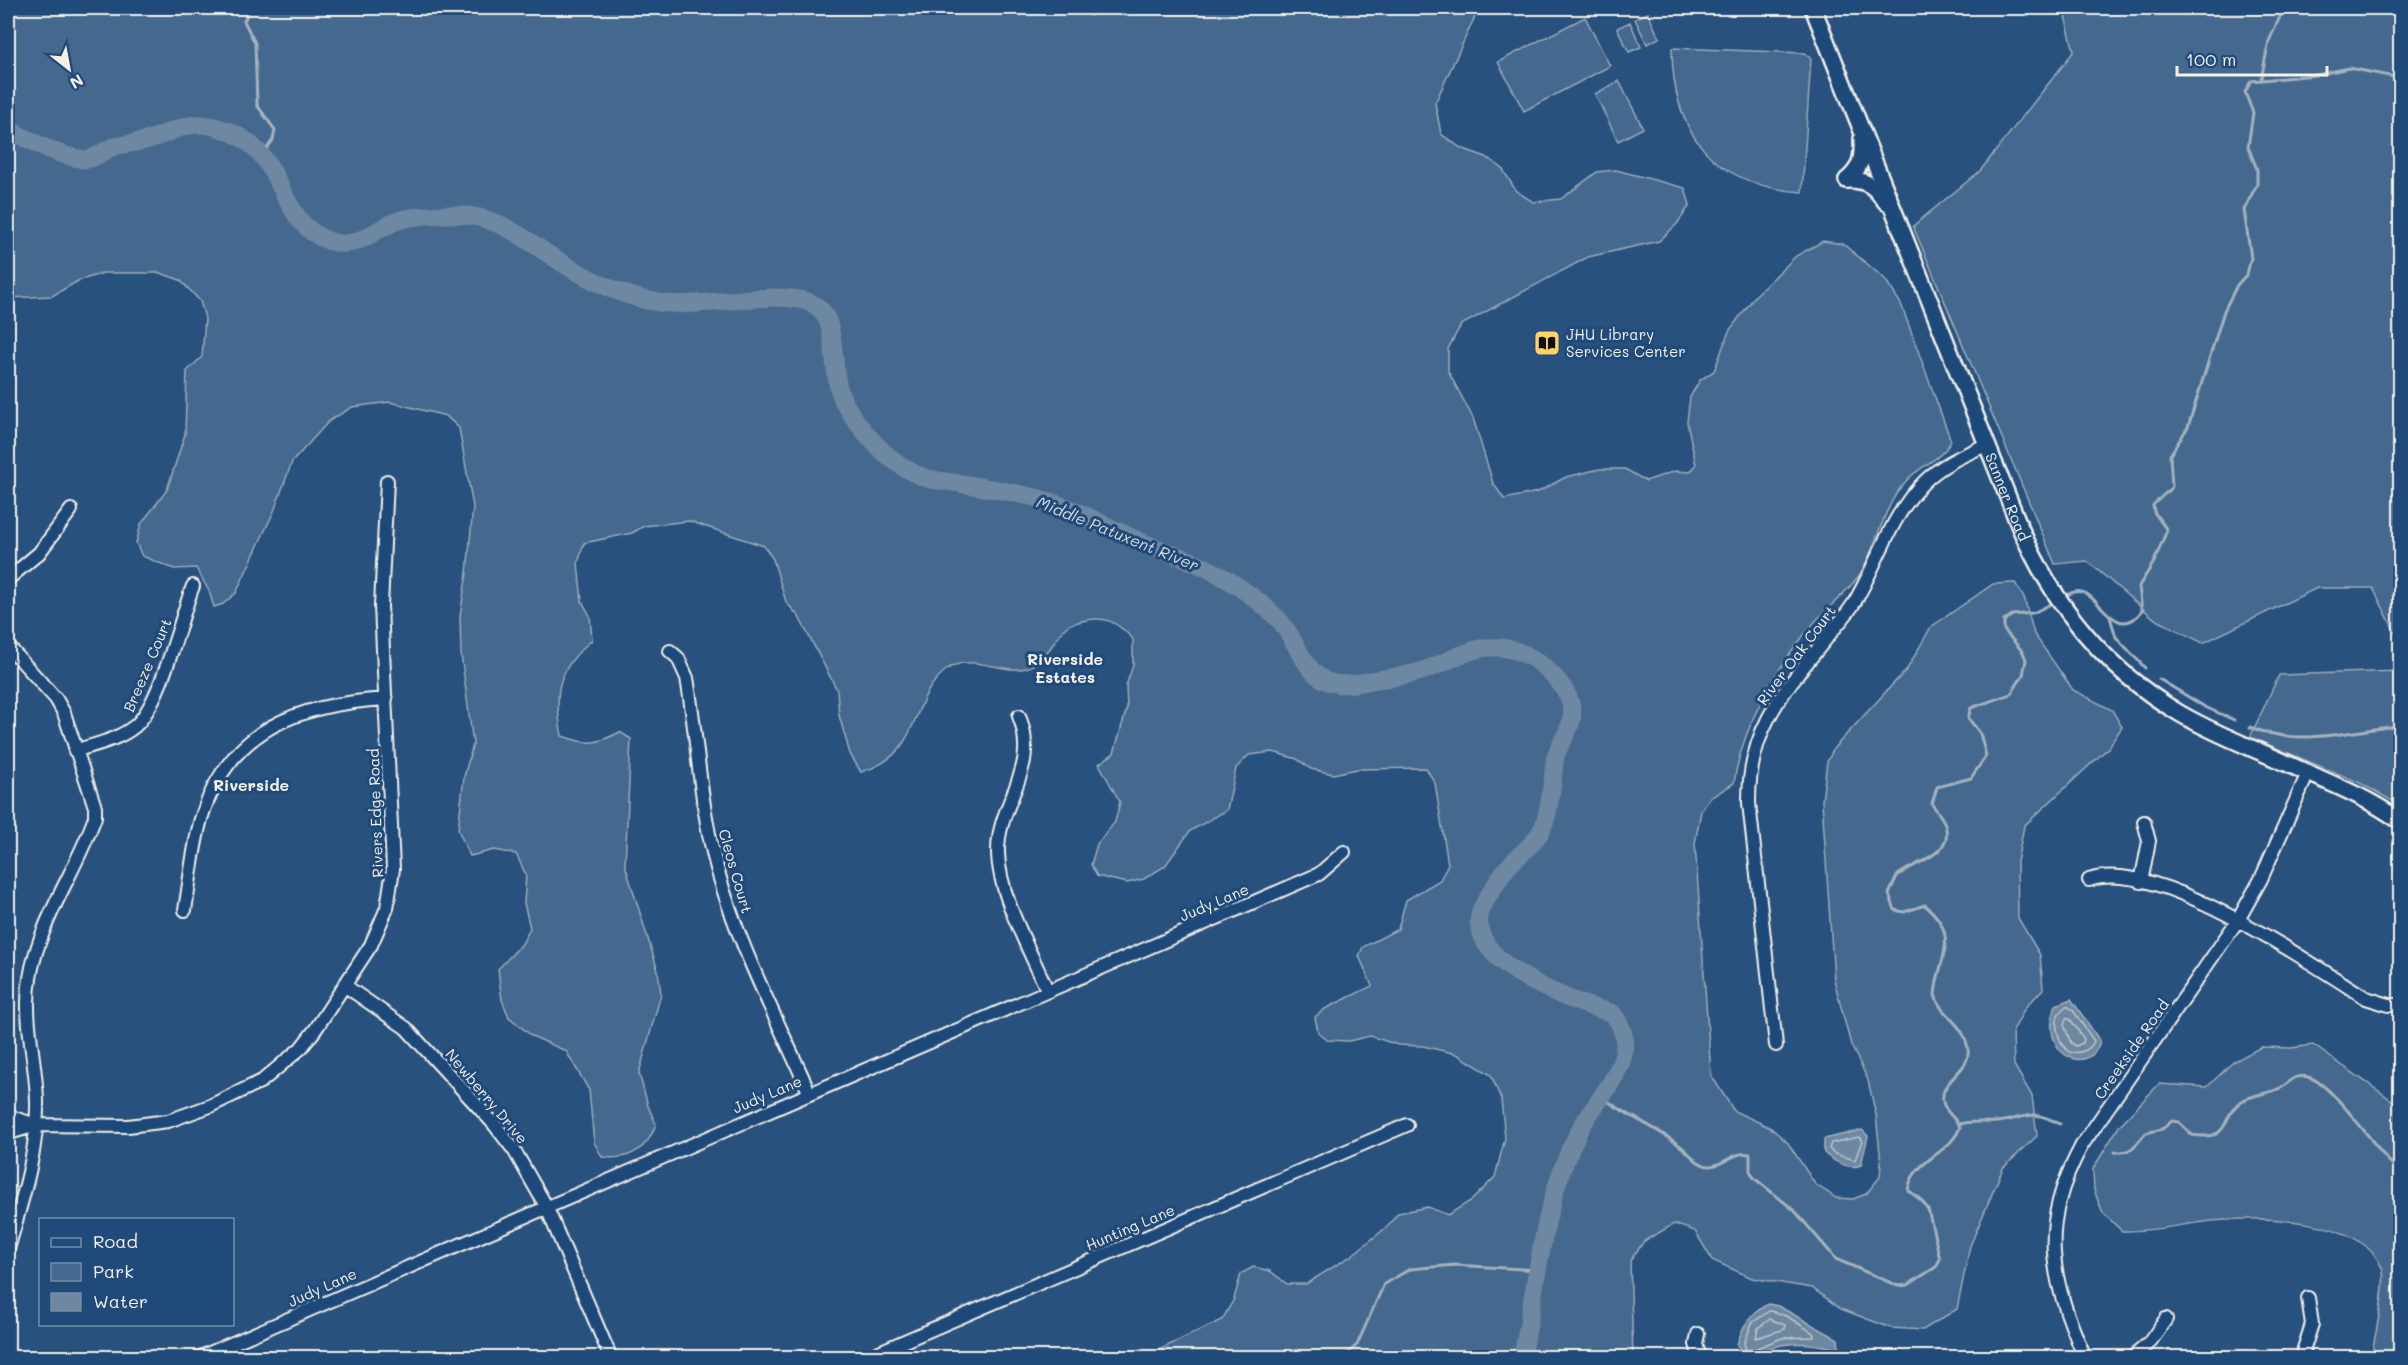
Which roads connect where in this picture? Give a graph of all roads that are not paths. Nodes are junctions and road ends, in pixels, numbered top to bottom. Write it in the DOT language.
graph roads {
  1 [pos="1813,8"];
  2 [pos="1860,124"];
  3 [pos="1898,219"];
  4 [pos="1986,445"];
  5 [pos="387,481"];
  6 [pos="71,510"];
  7 [pos="8,579"];
  8 [pos="193,586"];
  9 [pos="8,646"];
  10 [pos="670,651"];
  11 [pos="386,699"];
  12 [pos="1019,716"];
  13 [pos="75,751"];
  14 [pos="2308,773"];
  15 [pos="2400,821"];
  16 [pos="2144,822"];
  17 [pos="1344,852"];
  18 [pos="2089,880"];
  19 [pos="2141,882"];
  20 [pos="185,909"];
  21 [pos="2238,920"];
  22 [pos="344,985"];
  23 [pos="1047,990"];
  24 [pos="2400,1005"];
  25 [pos="1776,1045"];
  26 [pos="809,1092"];
  27 [pos="8,1116"];
  28 [pos="36,1125"];
  29 [pos="1407,1125"];
  30 [pos="8,1130"];
  31 [pos="546,1206"];
  32 [pos="8,1249"];
  33 [pos="2308,1298"];
  34 [pos="2166,1319"];
  35 [pos="1698,1334"];
  36 [pos="198,1358"];
  37 [pos="610,1358"];
  38 [pos="865,1358"];
  39 [pos="1700,1358"];
  40 [pos="2085,1358"];
  41 [pos="2132,1358"];
  42 [pos="2301,1358"];
  1 -- 2 [label="main road, Sanner Road"];
  2 -- 3 [label="main road, Sanner Road"];
  2 -- 3 [label="main road"];
  3 -- 4 [label="main road, Sanner Road"];
  4 -- 14 [label="main road, Sanner Road"];
  4 -- 25 [label="street, River Oak Court"];
  5 -- 11 [label="street, Rivers Edge Road"];
  6 -- 7 [label="street"];
  8 -- 13 [label="street, Breeze Court"];
  9 -- 13 [label="street"];
  10 -- 26 [label="street, Cleos Court"];
  11 -- 20 [label="street"];
  11 -- 22 [label="street, Rivers Edge Road"];
  12 -- 23 [label="street"];
  13 -- 28 [label="street"];
  14 -- 15 [label="main road, Sanner Road"];
  14 -- 21 [label="street, Creekside Road"];
  16 -- 19 [label="street"];
  17 -- 23 [label="street, Judy Lane"];
  18 -- 19 [label="street"];
  19 -- 21 [label="street"];
  21 -- 24 [label="street"];
  21 -- 40 [label="street, Creekside Road"];
  22 -- 28 [label="street, Rivers Edge Road"];
  22 -- 31 [label="street, Newberry Drive"];
  23 -- 26 [label="street, Judy Lane"];
  26 -- 31 [label="street, Judy Lane"];
  27 -- 28 [label="street, Rivers Edge Road"];
  28 -- 30 [label="street, Rivers Edge Road"];
  28 -- 32 [label="street"];
  29 -- 38 [label="street, Hunting Lane"];
  31 -- 36 [label="street, Judy Lane"];
  31 -- 37 [label="street, Newberry Drive"];
  33 -- 42 [label="street"];
  34 -- 41 [label="street"];
  35 -- 39 [label="street"];
}
